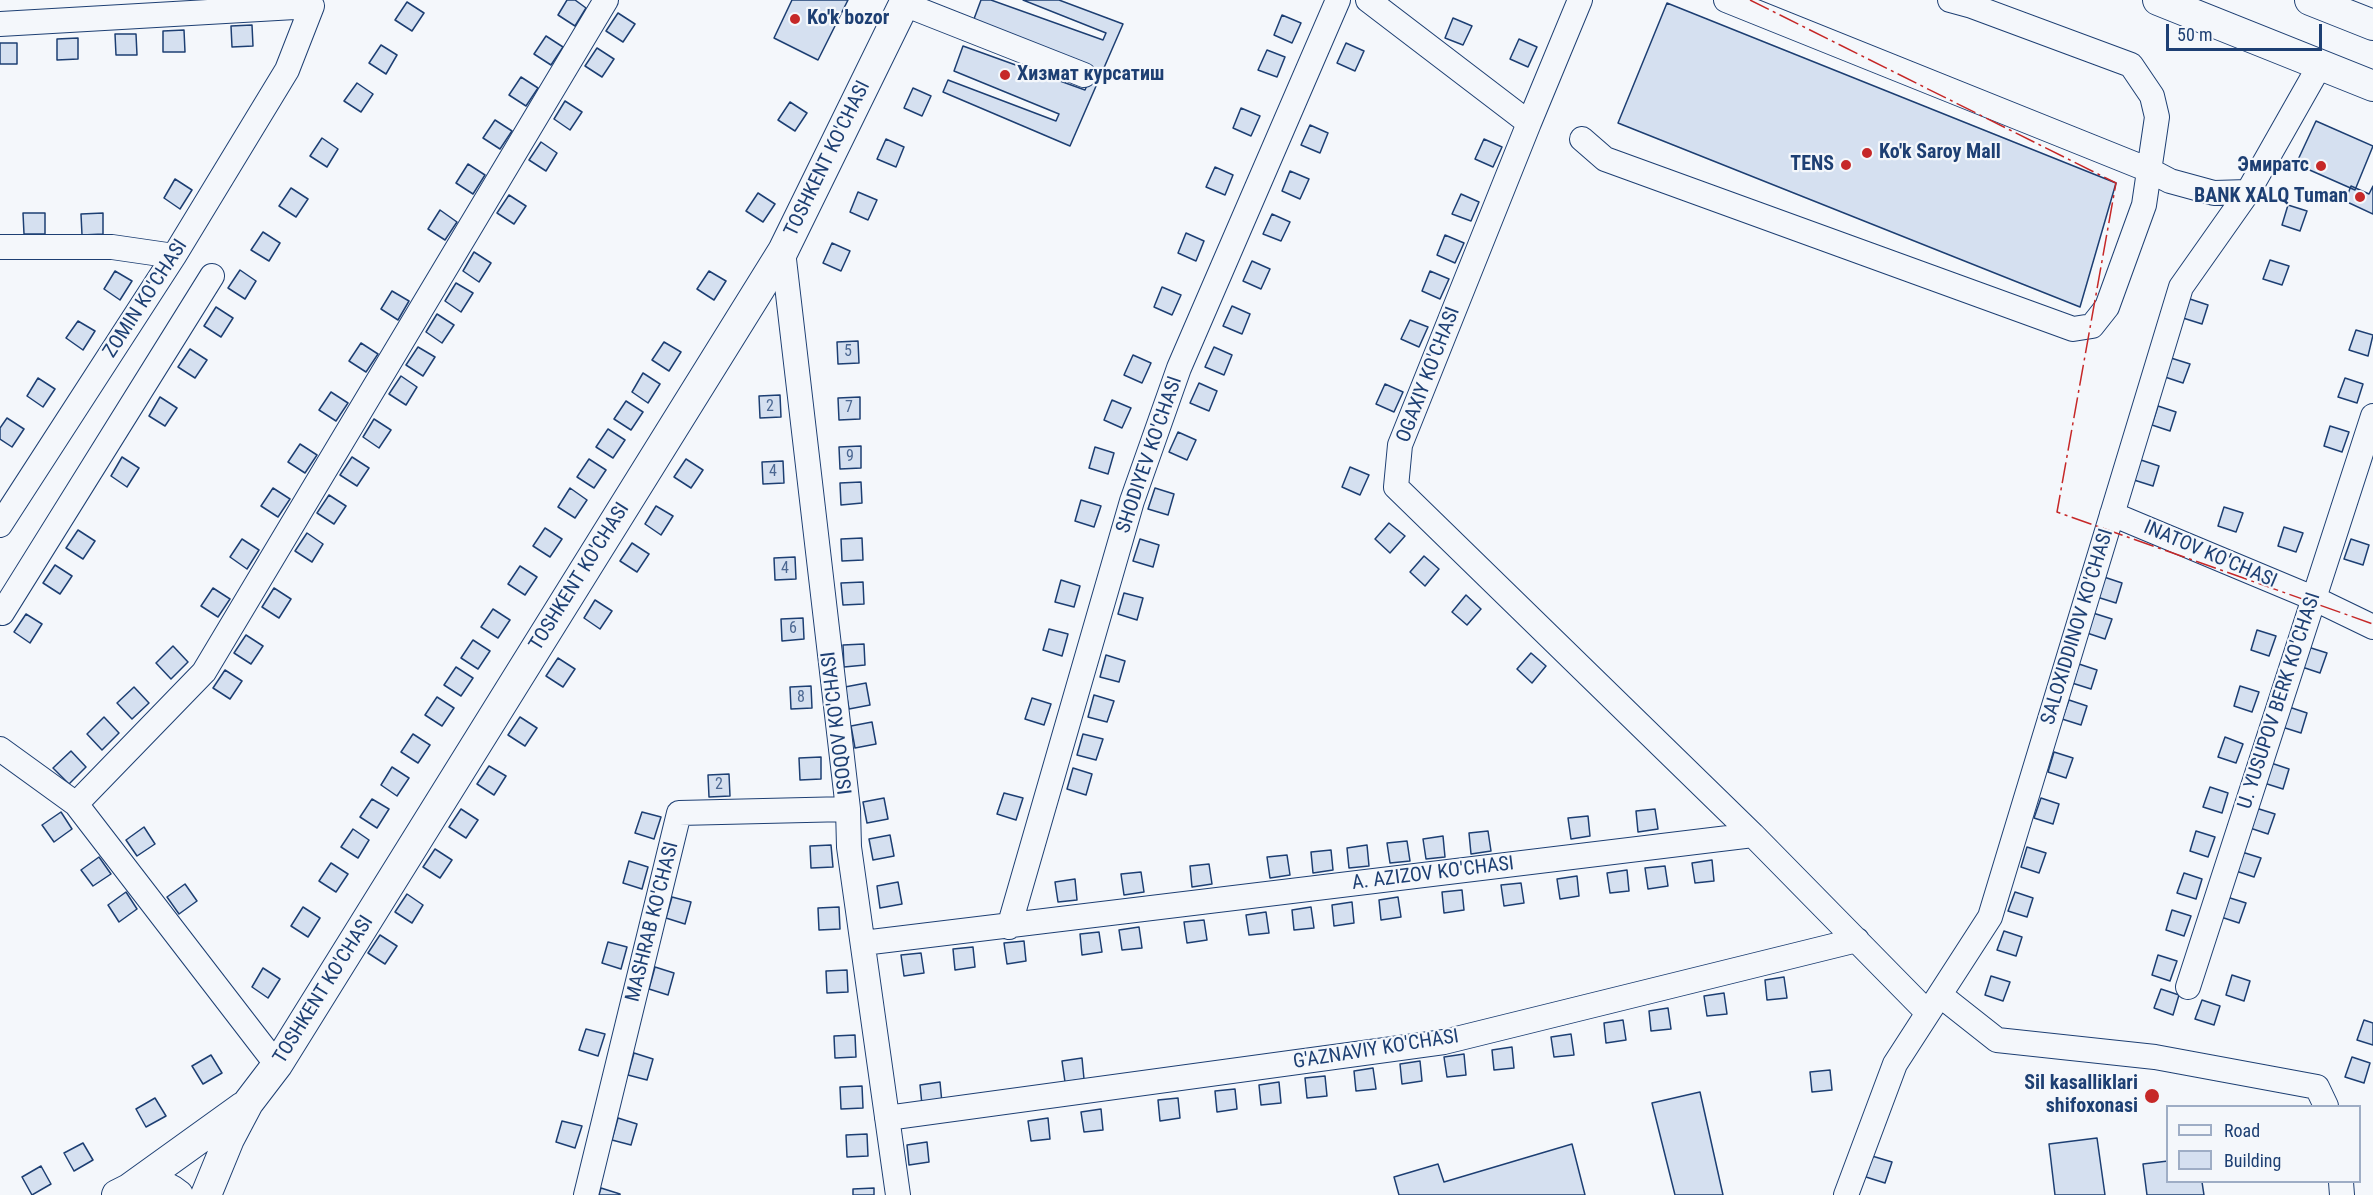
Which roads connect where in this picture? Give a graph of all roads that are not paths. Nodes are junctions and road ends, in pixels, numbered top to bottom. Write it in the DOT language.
graph roads {
  1 [pos="606,0"];
  2 [pos="1338,0"];
  3 [pos="1368,0"];
  4 [pos="1581,0"];
  5 [pos="1726,0"];
  6 [pos="1950,0"];
  7 [pos="2158,0"];
  8 [pos="2310,0"];
  9 [pos="905,2"];
  10 [pos="2344,7"];
  11 [pos="0,24"];
  12 [pos="2373,25"];
  13 [pos="2320,65"];
  14 [pos="1084,75"];
  15 [pos="2373,86"];
  16 [pos="1529,123"];
  17 [pos="1582,139"];
  18 [pos="2149,170"];
  19 [pos="2248,192"];
  20 [pos="0,247"];
  21 [pos="783,251"];
  22 [pos="174,256"];
  23 [pos="212,276"];
  24 [pos="2373,416"];
  25 [pos="2112,514"];
  26 [pos="0,525"];
  27 [pos="2313,598"];
  28 [pos="1,613"];
  29 [pos="2373,627"];
  30 [pos="0,749"];
  31 [pos="76,804"];
  32 [pos="848,809"];
  33 [pos="1753,835"];
  34 [pos="1009,927"];
  35 [pos="1857,940"];
  36 [pos="863,944"];
  37 [pos="2188,987"];
  38 [pos="1935,1004"];
  39 [pos="277,1065"];
  40 [pos="248,1103"];
  41 [pos="2325,1105"];
  42 [pos="887,1118"];
  43 [pos="122,1193"];
  44 [pos="178,1195"];
  45 [pos="206,1195"];
  46 [pos="586,1195"];
  47 [pos="898,1195"];
  48 [pos="1846,1195"];
  1 -- 31 [label="street"];
  2 -- 34 [label="street, SHODIYEV KO'CHASI"];
  3 -- 16 [label="street"];
  4 -- 16 [label="street"];
  5 -- 18 [label="street"];
  6 -- 18 [label="street"];
  7 -- 13 [label="main road"];
  8 -- 10 [label="main road"];
  9 -- 14 [label="street"];
  9 -- 21 [label="main road, TOSHKENT KO'CHASI"];
  10 -- 12 [label="main road"];
  11 -- 22 [label="street, ZOMIN KO'CHASI"];
  13 -- 15 [label="main road"];
  13 -- 19 [label="street, SALOXIDDINOV KO'CHASI"];
  16 -- 33 [label="street, OGAXIY KO'CHASI"];
  17 -- 18 [label="street"];
  18 -- 19 [label="street"];
  19 -- 25 [label="street, SALOXIDDINOV KO'CHASI"];
  20 -- 22 [label="street"];
  21 -- 32 [label="street, ISOQOV KO'CHASI"];
  21 -- 39 [label="main road, TOSHKENT KO'CHASI"];
  22 -- 26 [label="street, ZOMIN KO'CHASI"];
  23 -- 28 [label="street"];
  24 -- 27 [label="street, U. YUSUPOV BERK KO'CHASI"];
  25 -- 27 [label="street, INATOV KO'CHASI"];
  25 -- 38 [label="street, SALOXIDDINOV KO'CHASI"];
  27 -- 29 [label="street, INATOV KO'CHASI"];
  27 -- 37 [label="street, U. YUSUPOV BERK KO'CHASI"];
  30 -- 31 [label="street"];
  31 -- 39 [label="street"];
  32 -- 36 [label="street, ISOQOV KO'CHASI"];
  32 -- 46 [label="street, MASHRAB KO'CHASI"];
  33 -- 34 [label="street, A. AZIZOV KO'CHASI"];
  33 -- 35 [label="street"];
  34 -- 36 [label="street, A. AZIZOV KO'CHASI"];
  35 -- 38 [label="street"];
  35 -- 42 [label="street, G'AZNAVIY KO'CHASI"];
  36 -- 42 [label="street, ISOQOV KO'CHASI"];
  38 -- 41 [label="street"];
  38 -- 48 [label="street, SALOXIDDINOV KO'CHASI"];
  39 -- 40 [label="main road, TOSHKENT KO'CHASI"];
  40 -- 43 [label="main road"];
  40 -- 45 [label="main road, TOSHKENT KO'CHASI"];
  42 -- 47 [label="street, ISOQOV KO'CHASI"];
  43 -- 44 [label="main road"];
}
